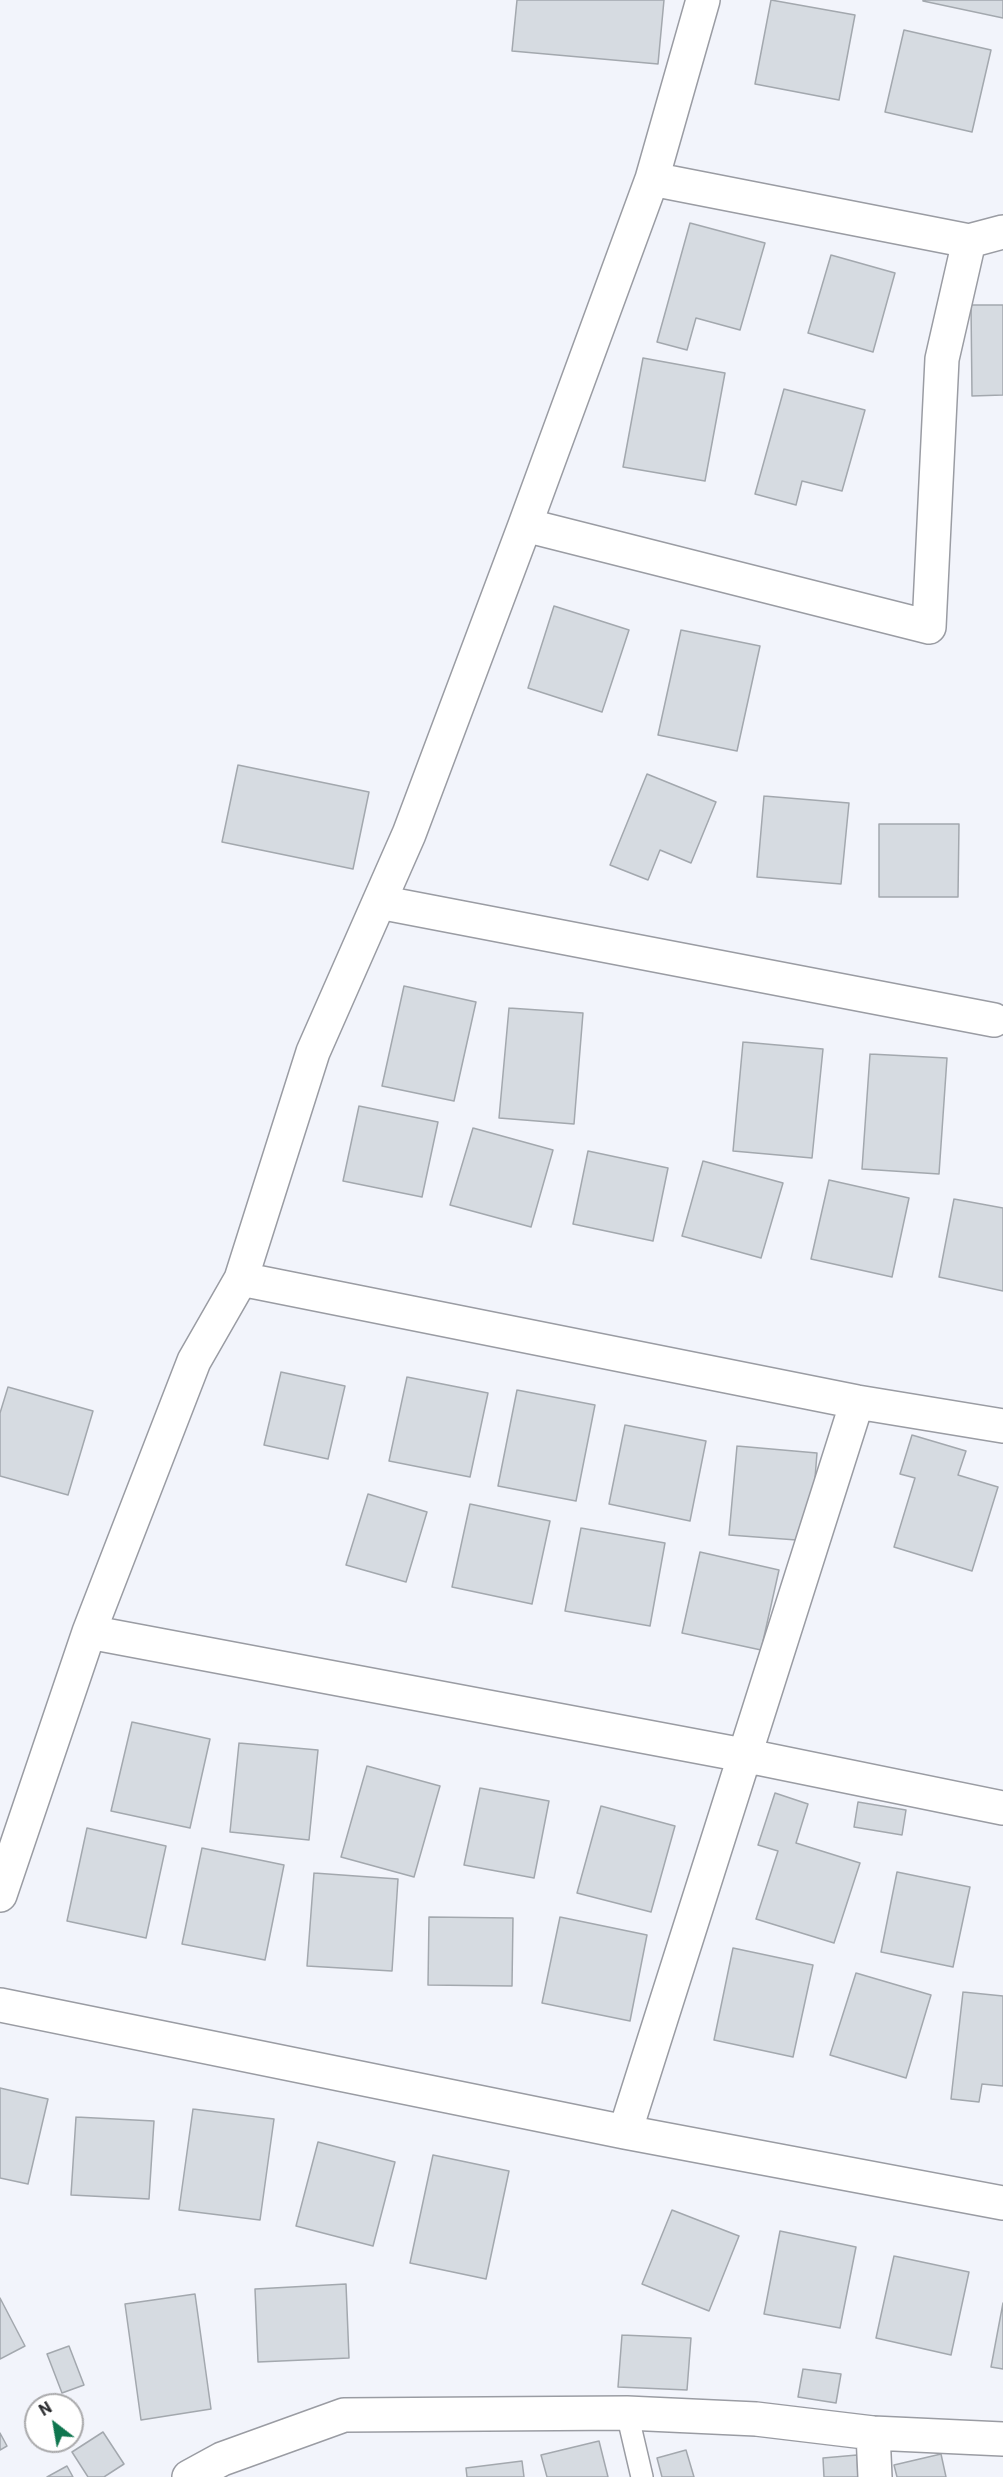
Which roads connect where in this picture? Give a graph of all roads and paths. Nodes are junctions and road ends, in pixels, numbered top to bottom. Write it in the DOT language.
graph roads {
  1 [pos="703,0"];
  2 [pos="652,179"];
  3 [pos="1003,232"];
  4 [pos="969,241"];
  5 [pos="525,525"];
  6 [pos="379,902"];
  7 [pos="994,1020"];
  8 [pos="241,1279"];
  9 [pos="857,1402"];
  10 [pos="1003,1426"];
  11 [pos="89,1632"];
  12 [pos="743,1755"];
  13 [pos="1003,1808"];
  14 [pos="0,1895"];
  15 [pos="0,2005"];
  16 [pos="625,2132"];
  17 [pos="1003,2203"];
  18 [pos="627,2413"];
  19 [pos="873,2433"];
  20 [pos="1003,2439"];
  21 [pos="225,2468"];
  22 [pos="189,2477"];
  23 [pos="642,2477"];
  24 [pos="875,2477"];
  1 -- 2 [label="street"];
  2 -- 4 [label="street"];
  2 -- 5 [label="street"];
  3 -- 4 [label="street"];
  4 -- 5 [label="street"];
  5 -- 6 [label="street"];
  6 -- 7 [label="street"];
  6 -- 8 [label="street"];
  8 -- 9 [label="street"];
  8 -- 11 [label="street"];
  9 -- 10 [label="street"];
  9 -- 12 [label="street"];
  11 -- 12 [label="street"];
  11 -- 14 [label="street"];
  12 -- 13 [label="street"];
  12 -- 16 [label="street"];
  15 -- 16 [label="street"];
  16 -- 17 [label="street"];
  18 -- 19 [label="street"];
  18 -- 21 [label="street"];
  18 -- 23 [label="lane"];
  19 -- 20 [label="street"];
  19 -- 24 [label="street"];
  21 -- 22 [label="street"];
}
